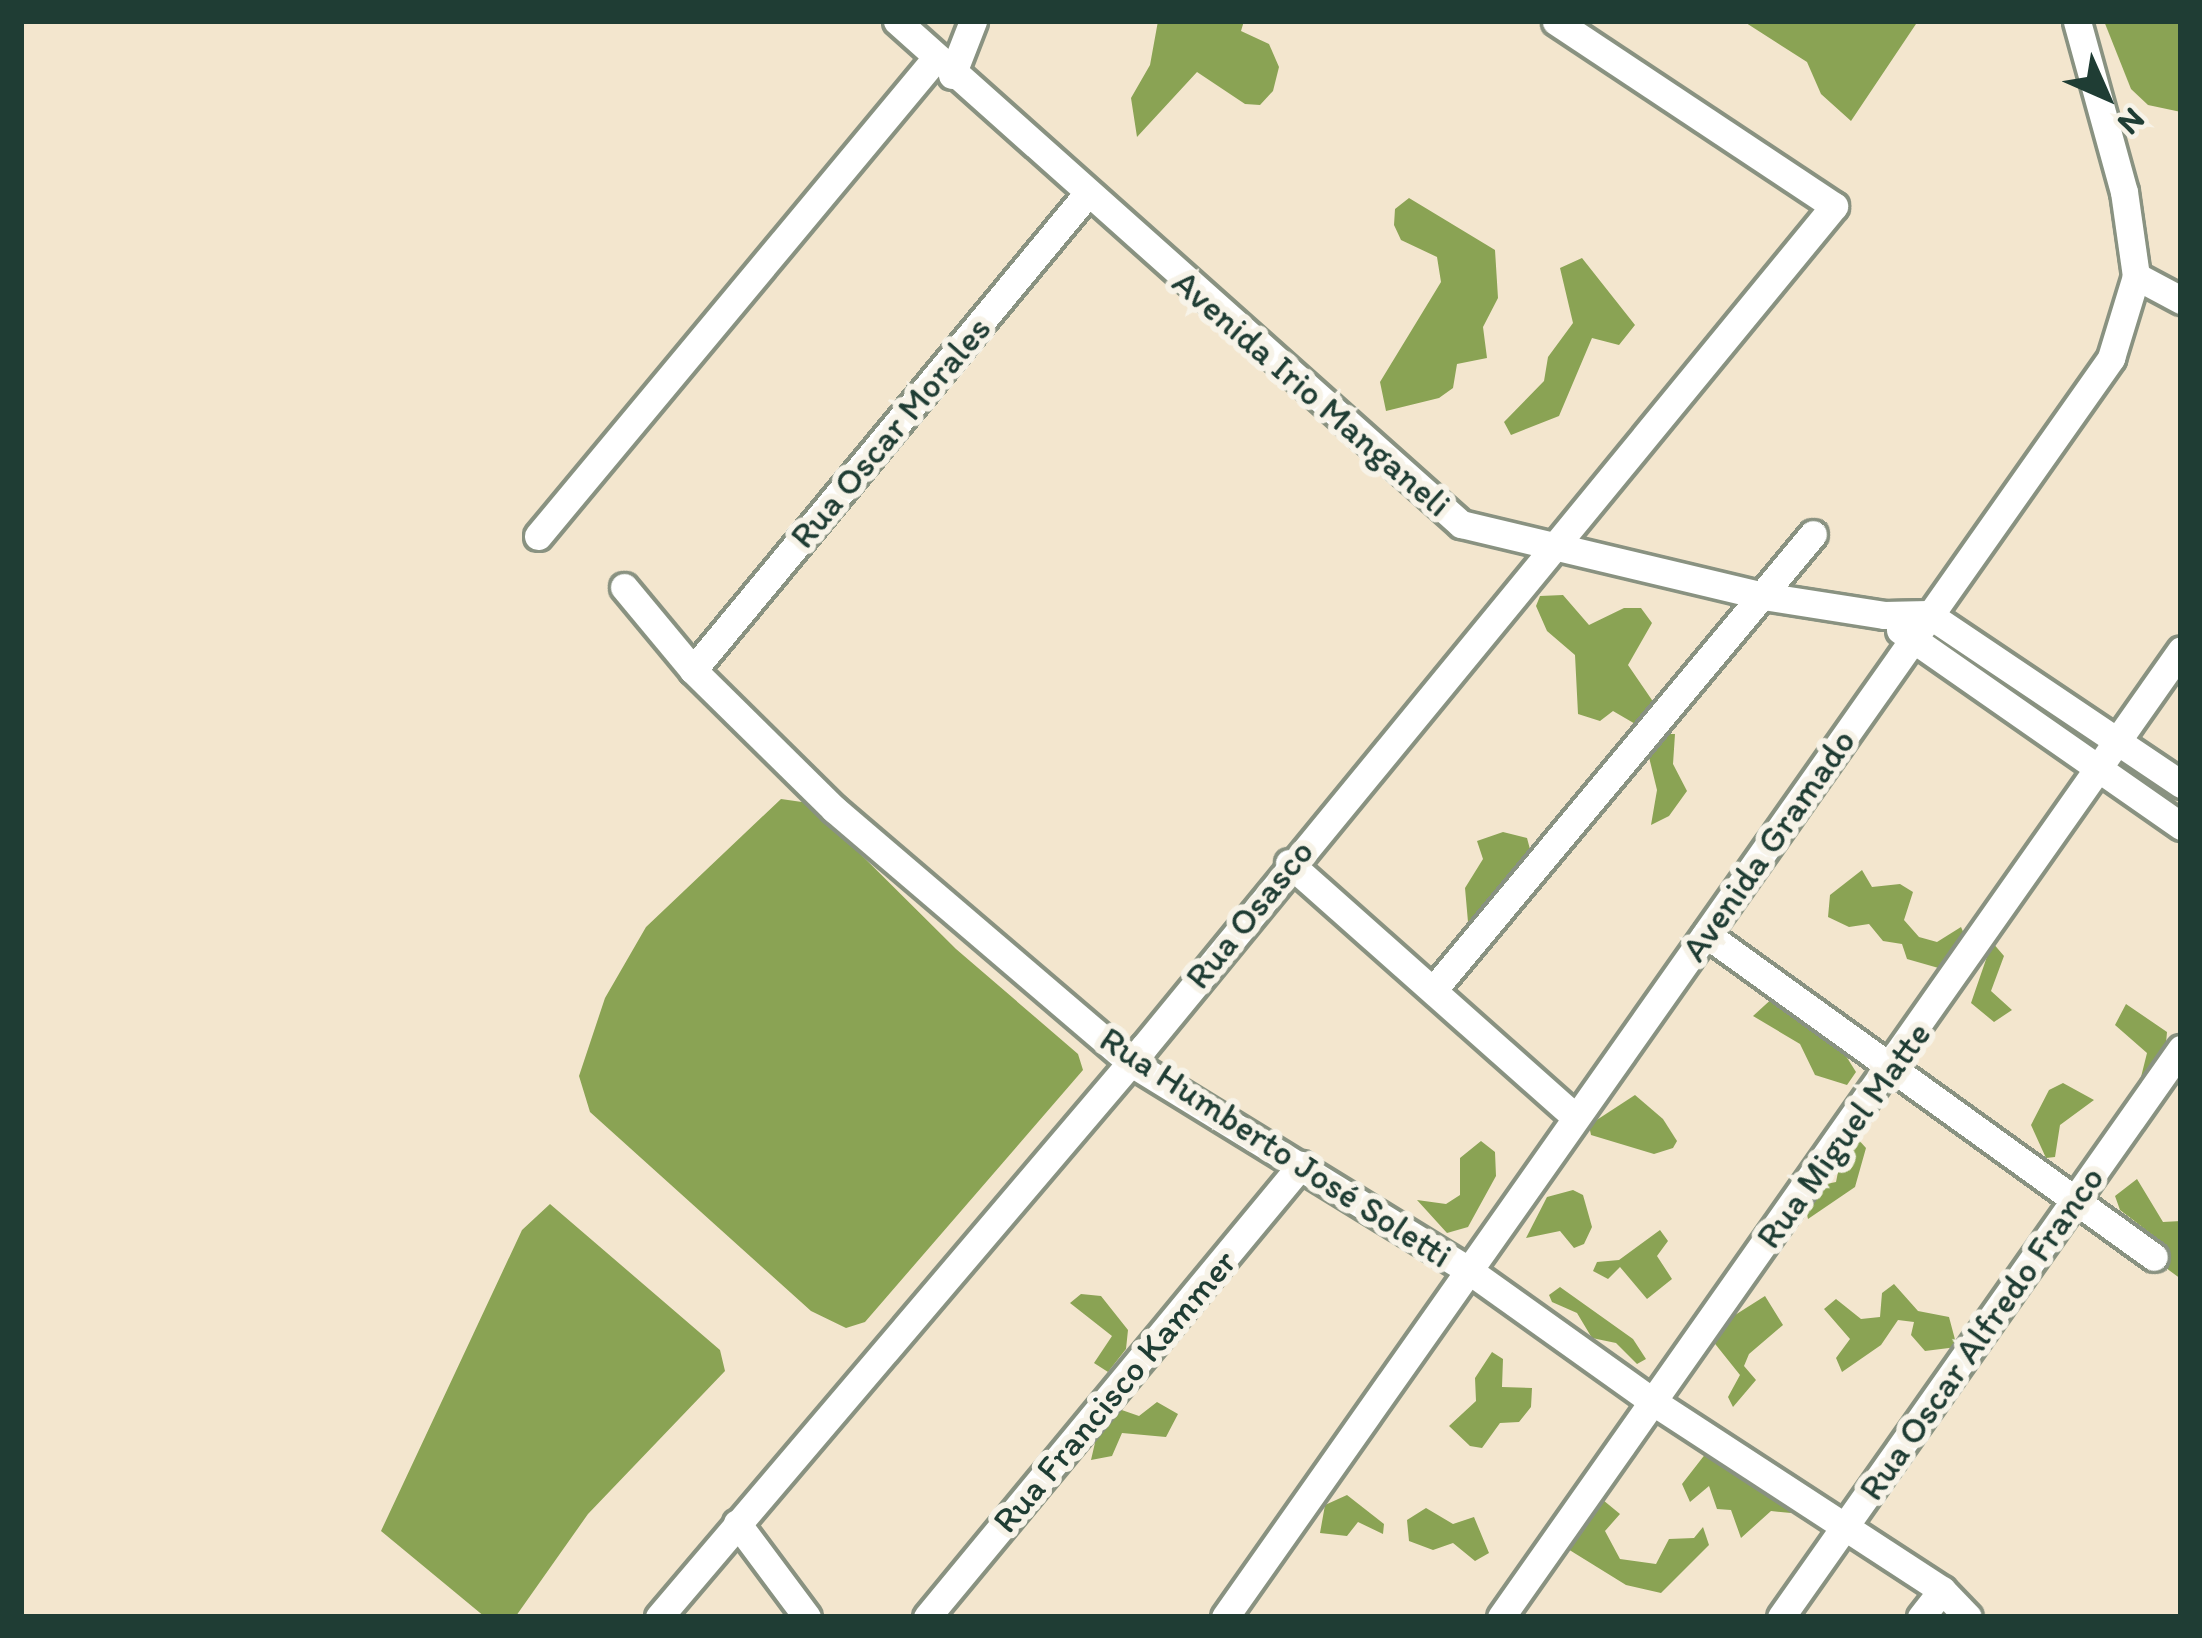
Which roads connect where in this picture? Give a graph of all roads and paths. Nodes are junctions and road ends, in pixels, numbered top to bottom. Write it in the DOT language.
graph roads {
  1 [pos="897,21"];
  2 [pos="974,21"];
  3 [pos="1556,21"];
  4 [pos="2077,21"];
  5 [pos="944,67"];
  6 [pos="1087,194"];
  7 [pos="2136,276"];
  8 [pos="2181,300"];
  9 [pos="1813,534"];
  10 [pos="538,536"];
  11 [pos="1555,548"];
  12 [pos="624,587"];
  13 [pos="1763,596"];
  14 [pos="1928,614"];
  15 [pos="1883,615"];
  16 [pos="1911,641"];
  17 [pos="2181,650"];
  18 [pos="693,670"];
  19 [pos="2121,740"];
  20 [pos="2101,770"];
  21 [pos="2181,784"];
  22 [pos="2181,826"];
  23 [pos="1289,863"];
  24 [pos="1706,934"];
  25 [pos="1434,989"];
  26 [pos="2181,1049"];
  27 [pos="1130,1062"];
  28 [pos="1892,1068"];
  29 [pos="1574,1114"];
  30 [pos="1301,1165"];
  31 [pos="2076,1197"];
  32 [pos="2154,1257"];
  33 [pos="1467,1269"];
  34 [pos="1652,1401"];
  35 [pos="737,1523"];
  36 [pos="1844,1530"];
  37 [pos="1942,1590"];
  38 [pos="1237,1613"];
  39 [pos="659,1617"];
  40 [pos="807,1617"];
  41 [pos="927,1617"];
  42 [pos="1501,1617"];
  43 [pos="1781,1617"];
  44 [pos="1921,1617"];
  45 [pos="1968,1617"];
  1 -- 5 [label="street, Avenida Irio Manganeli"];
  2 -- 5 [label="street"];
  3 -- 11 [label="street, Rua Osasco"];
  4 -- 7 [label="street, Avenida Gramado"];
  5 -- 6 [label="street, Avenida Irio Manganeli"];
  5 -- 10 [label="street"];
  6 -- 11 [label="street, Avenida Irio Manganeli"];
  6 -- 18 [label="street, Rua Oscar Morales"];
  7 -- 8 [label="street"];
  7 -- 14 [label="street, Avenida Gramado"];
  9 -- 13 [label="street"];
  11 -- 13 [label="street, Avenida Irio Manganeli"];
  11 -- 23 [label="street, Rua Osasco"];
  12 -- 18 [label="street, Rua Humberto José Soletti"];
  13 -- 15 [label="street, Avenida Irio Manganeli"];
  13 -- 25 [label="street"];
  14 -- 15 [label="street, Avenida Irio Manganeli"];
  14 -- 16 [label="street, Avenida Gramado"];
  14 -- 19 [label="street"];
  15 -- 16 [label="street"];
  16 -- 20 [label="street"];
  16 -- 24 [label="street, Avenida Gramado"];
  17 -- 19 [label="street, Rua Miguel Matte"];
  18 -- 27 [label="street, Rua Humberto José Soletti"];
  19 -- 20 [label="street, Rua Miguel Matte"];
  19 -- 21 [label="street"];
  20 -- 22 [label="street"];
  20 -- 28 [label="street, Rua Miguel Matte"];
  23 -- 25 [label="street"];
  23 -- 27 [label="street, Rua Osasco"];
  24 -- 28 [label="street"];
  24 -- 29 [label="street, Avenida Gramado"];
  25 -- 29 [label="street"];
  26 -- 31 [label="street, Rua Oscar Alfredo Franco"];
  27 -- 30 [label="street, Rua Humberto José Soletti"];
  27 -- 35 [label="street, Rua Osasco"];
  28 -- 31 [label="street"];
  28 -- 34 [label="street, Rua Miguel Matte"];
  29 -- 33 [label="street, Avenida Gramado"];
  30 -- 33 [label="street, Rua Humberto José Soletti"];
  30 -- 41 [label="street, Rua Francisco Kammer"];
  31 -- 32 [label="street"];
  31 -- 36 [label="street, Rua Oscar Alfredo Franco"];
  33 -- 34 [label="street, Rua Humberto José Soletti"];
  33 -- 38 [label="street, Avenida Gramado"];
  34 -- 36 [label="street, Rua Humberto José Soletti"];
  34 -- 42 [label="street, Rua Miguel Matte"];
  35 -- 39 [label="street, Rua Osasco"];
  35 -- 40 [label="street"];
  36 -- 37 [label="street, Rua Humberto José Soletti"];
  36 -- 43 [label="street, Rua Oscar Alfredo Franco"];
  37 -- 44 [label="street"];
  37 -- 45 [label="street, Rua Humberto José Soletti"];
}
